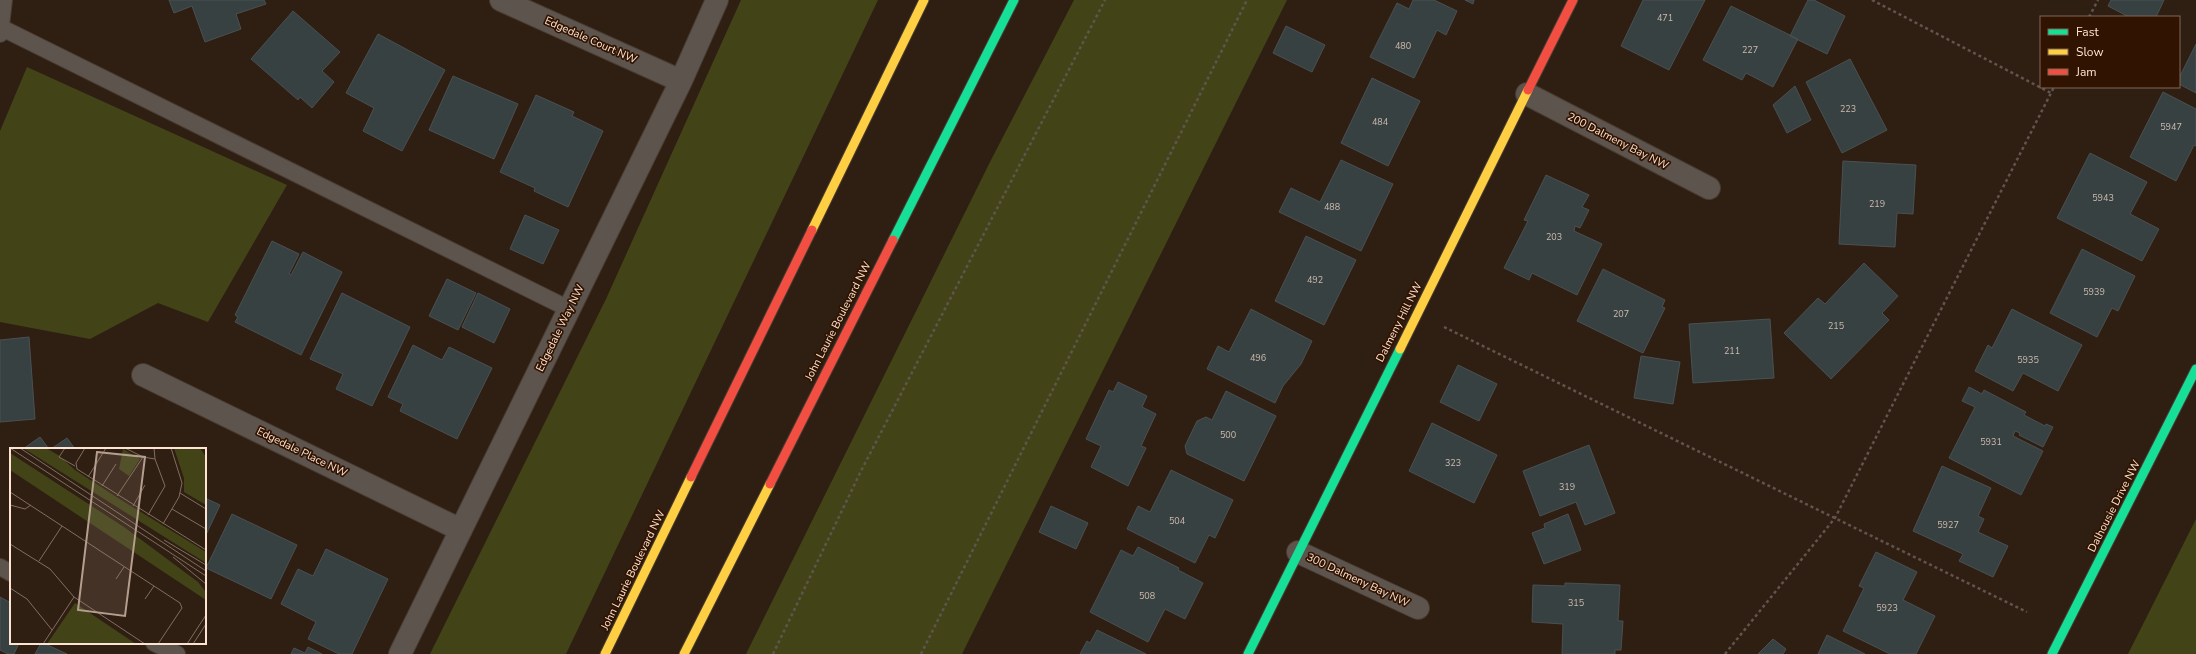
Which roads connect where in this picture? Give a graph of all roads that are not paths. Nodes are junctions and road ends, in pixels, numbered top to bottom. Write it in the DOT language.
graph roads {
  1 [pos="4,0"];
  2 [pos="501,0"];
  3 [pos="717,0"];
  4 [pos="924,0"];
  5 [pos="1014,0"];
  6 [pos="1573,0"];
  7 [pos="1,31"];
  8 [pos="681,81"];
  9 [pos="1527,94"];
  10 [pos="1709,188"];
  11 [pos="569,309"];
  12 [pos="2196,369"];
  13 [pos="143,375"];
  14 [pos="461,530"];
  15 [pos="1298,552"];
  16 [pos="0,567"];
  17 [pos="10,572"];
  18 [pos="1418,608"];
  19 [pos="156,644"];
  20 [pos="176,654"];
  21 [pos="400,654"];
  22 [pos="605,654"];
  23 [pos="684,654"];
  24 [pos="1248,654"];
  25 [pos="2052,654"];
  1 -- 7 [label="lane"];
  2 -- 8 [label="street, Edgedale Court NW"];
  3 -- 8 [label="street, Edgedale Way NW"];
  4 -- 22 [label="main road, John Laurie Boulevard NW"];
  5 -- 23 [label="main road, John Laurie Boulevard NW"];
  6 -- 9 [label="main road, Dalmeny Hill NW"];
  7 -- 11 [label="lane"];
  8 -- 11 [label="street, Edgedale Way NW"];
  9 -- 10 [label="street, 200 Dalmeny Bay NW"];
  9 -- 15 [label="main road, Dalmeny Hill NW"];
  11 -- 14 [label="street, Edgedale Way NW"];
  12 -- 25 [label="main road, Dalhousie Drive NW"];
  13 -- 14 [label="street, Edgedale Place NW"];
  14 -- 21 [label="street, Edgedale Way NW"];
  15 -- 18 [label="street, 300 Dalmeny Bay NW"];
  15 -- 24 [label="main road, Dalmeny Hill NW"];
  16 -- 17 [label="lane"];
  19 -- 20 [label="lane"];
}
